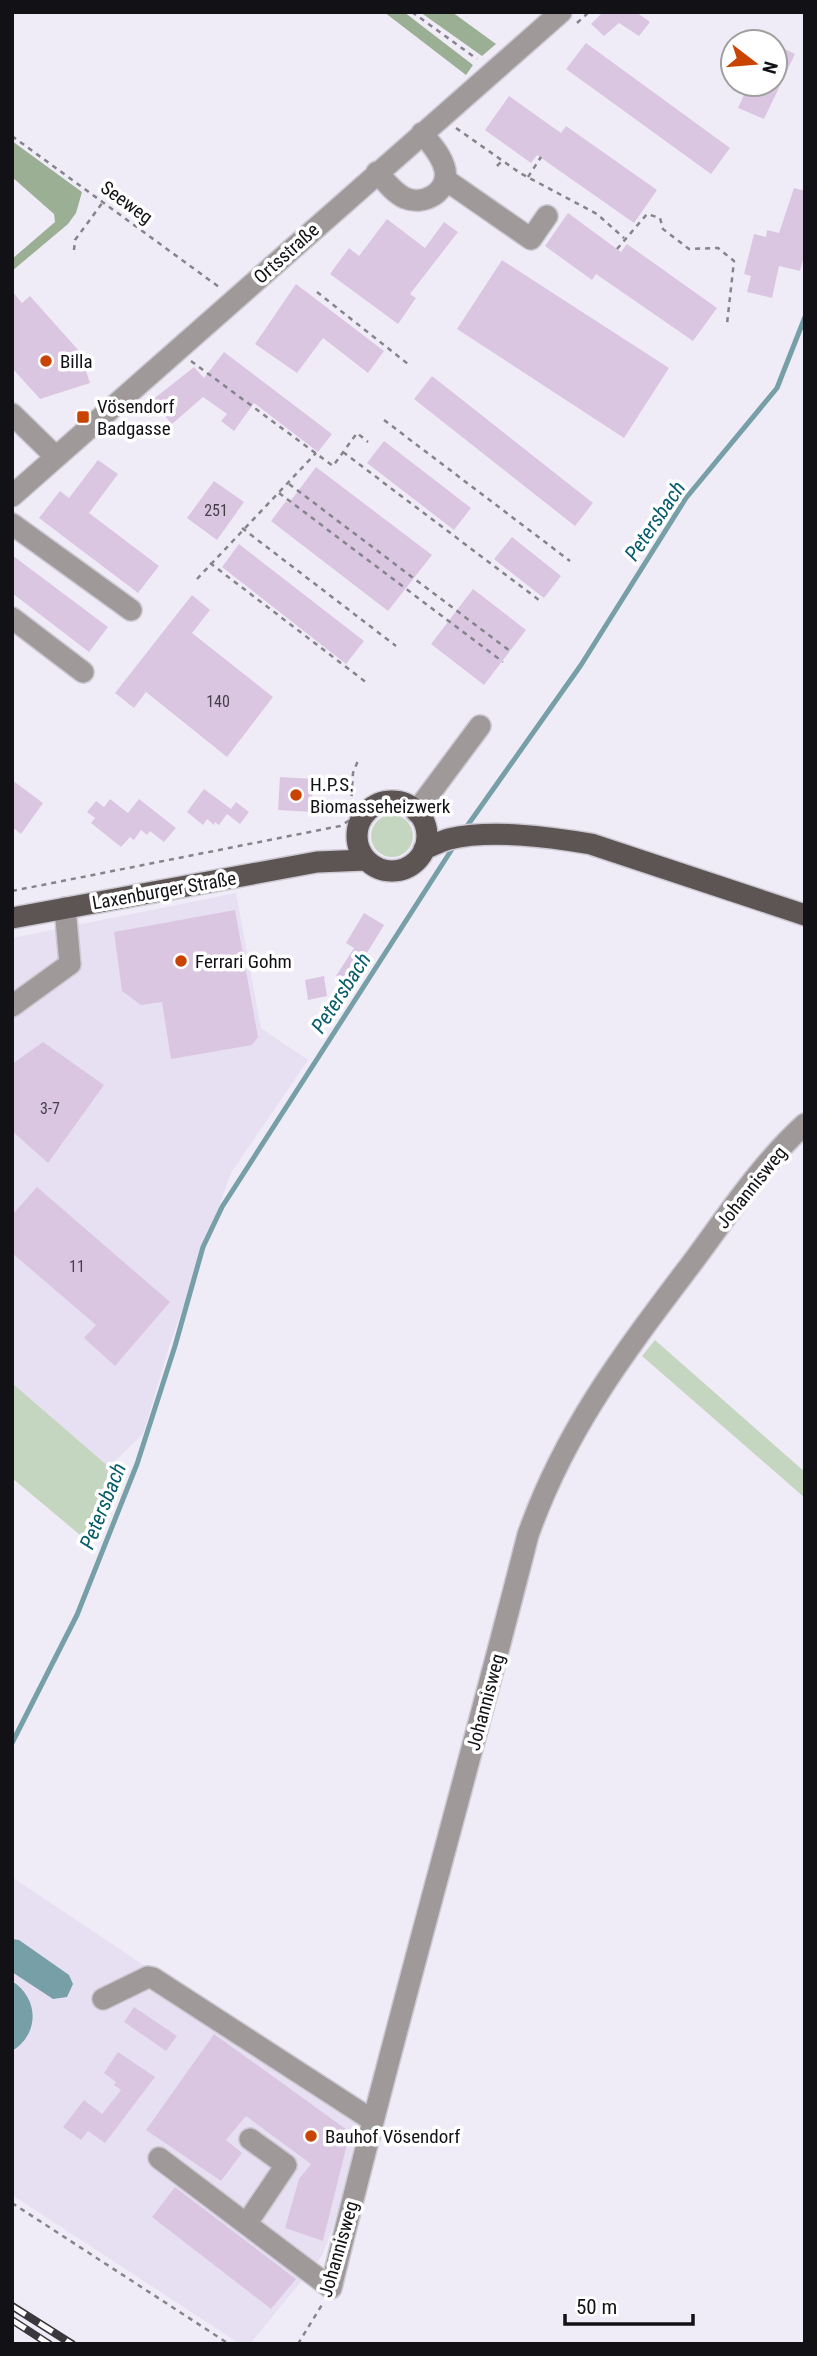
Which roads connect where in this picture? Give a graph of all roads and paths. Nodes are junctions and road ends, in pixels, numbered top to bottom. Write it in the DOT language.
graph roads {
  1 [pos="412,12"];
  2 [pos="561,12"];
  3 [pos="478,60"];
  4 [pos="12,136"];
  5 [pos="428,140"];
  6 [pos="541,158"];
  7 [pos="502,160"];
  8 [pos="498,166"];
  9 [pos="377,172"];
  10 [pos="528,177"];
  11 [pos="446,180"];
  12 [pos="103,202"];
  13 [pos="547,216"];
  14 [pos="624,238"];
  15 [pos="617,249"];
  16 [pos="74,250"];
  17 [pos="224,291"];
  18 [pos="317,292"];
  19 [pos="727,324"];
  20 [pos="170,356"];
  21 [pos="408,364"];
  22 [pos="12,414"];
  23 [pos="383,420"];
  24 [pos="368,442"];
  25 [pos="343,452"];
  26 [pos="316,453"];
  27 [pos="56,457"];
  28 [pos="289,484"];
  29 [pos="279,494"];
  30 [pos="12,496"];
  31 [pos="12,524"];
  32 [pos="243,528"];
  33 [pos="570,561"];
  34 [pos="210,563"];
  35 [pos="197,579"];
  36 [pos="539,600"];
  37 [pos="131,610"];
  38 [pos="12,618"];
  39 [pos="396,646"];
  40 [pos="510,651"];
  41 [pos="503,662"];
  42 [pos="83,672"];
  43 [pos="367,683"];
  44 [pos="480,726"];
  45 [pos="359,758"];
  46 [pos="421,819"];
  47 [pos="357,838"];
  48 [pos="450,839"];
  49 [pos="424,849"];
  50 [pos="366,860"];
  51 [pos="317,862"];
  52 [pos="12,891"];
  53 [pos="65,908"];
  54 [pos="805,915"];
  55 [pos="12,918"];
  56 [pos="12,1006"];
  57 [pos="805,1124"];
  58 [pos="103,1999"];
  59 [pos="372,2120"];
  60 [pos="250,2139"];
  61 [pos="159,2158"];
  62 [pos="12,2203"];
  63 [pos="247,2223"];
  64 [pos="331,2288"];
  65 [pos="229,2344"];
  66 [pos="298,2344"];
  1 -- 3 [label="path"];
  2 -- 5 [label="street, Ortsstraße"];
  4 -- 12 [label="path, Seeweg"];
  5 -- 7 [label="path"];
  5 -- 9 [label="street, Ortsstraße"];
  5 -- 11 [label="street"];
  6 -- 10 [label="path"];
  7 -- 8 [label="path"];
  7 -- 10 [label="path"];
  9 -- 11 [label="street"];
  9 -- 20 [label="street, Ortsstraße"];
  10 -- 14 [label="path"];
  11 -- 13 [label="street"];
  12 -- 16 [label="path"];
  12 -- 17 [label="path, Seeweg"];
  14 -- 15 [label="path"];
  14 -- 19 [label="path"];
  18 -- 21 [label="path"];
  20 -- 26 [label="path"];
  20 -- 27 [label="street, Ortsstraße"];
  22 -- 27 [label="street"];
  23 -- 33 [label="path"];
  24 -- 25 [label="path"];
  25 -- 26 [label="path"];
  25 -- 36 [label="path"];
  26 -- 28 [label="path"];
  27 -- 30 [label="street, Ortsstraße"];
  28 -- 29 [label="path"];
  28 -- 40 [label="path"];
  29 -- 32 [label="path"];
  29 -- 41 [label="path"];
  31 -- 37 [label="street"];
  32 -- 34 [label="path"];
  32 -- 39 [label="path"];
  34 -- 35 [label="path"];
  34 -- 43 [label="path"];
  38 -- 42 [label="street"];
  44 -- 46 [label="street"];
  45 -- 52 [label="path"];
  46 -- 47 [label="main road"];
  46 -- 48 [label="main road"];
  46 -- 49 [label="main road"];
  47 -- 50 [label="main road"];
  47 -- 51 [label="main road, Laxenburger Straße"];
  48 -- 49 [label="main road, Laxenburger Straße"];
  48 -- 54 [label="main road, Laxenburger Straße"];
  49 -- 50 [label="main road, Laxenburger Straße"];
  50 -- 51 [label="main road, Laxenburger Straße"];
  51 -- 53 [label="main road, Laxenburger Straße"];
  53 -- 55 [label="main road, Laxenburger Straße"];
  53 -- 56 [label="street"];
  57 -- 59 [label="street, Johannisweg"];
  58 -- 59 [label="street"];
  59 -- 64 [label="street, Johannisweg"];
  60 -- 63 [label="street"];
  61 -- 63 [label="street"];
  62 -- 65 [label="path"];
  63 -- 64 [label="street"];
  64 -- 66 [label="path, Johannisweg"];
}
